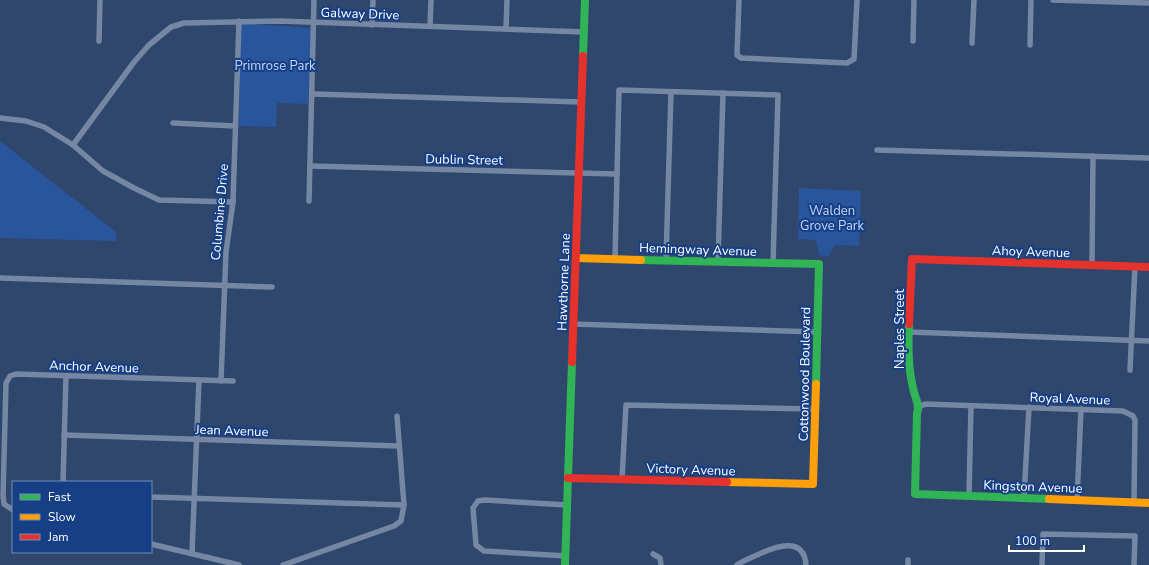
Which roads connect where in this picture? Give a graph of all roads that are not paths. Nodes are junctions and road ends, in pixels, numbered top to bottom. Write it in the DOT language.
graph roads {
  1 [pos="100,0"];
  2 [pos="314,0"];
  3 [pos="373,0"];
  4 [pos="431,0"];
  5 [pos="507,0"];
  6 [pos="585,0"];
  7 [pos="739,0"];
  8 [pos="857,0"];
  9 [pos="914,0"];
  10 [pos="974,0"];
  11 [pos="1031,0"];
  12 [pos="1053,0"];
  13 [pos="1149,3"];
  14 [pos="239,21"];
  15 [pos="313,23"];
  16 [pos="372,25"];
  17 [pos="430,26"];
  18 [pos="506,29"];
  19 [pos="584,32"];
  20 [pos="913,40"];
  21 [pos="99,41"];
  22 [pos="972,43"];
  23 [pos="1030,45"];
  24 [pos="671,92"];
  25 [pos="723,93"];
  26 [pos="312,94"];
  27 [pos="581,102"];
  28 [pos="0,118"];
  29 [pos="173,123"];
  30 [pos="235,126"];
  31 [pos="73,145"];
  32 [pos="877,150"];
  33 [pos="1092,156"];
  34 [pos="1149,158"];
  35 [pos="310,166"];
  36 [pos="580,173"];
  37 [pos="617,174"];
  38 [pos="310,201"];
  39 [pos="233,202"];
  40 [pos="576,258"];
  41 [pos="614,259"];
  42 [pos="912,259"];
  43 [pos="666,260"];
  44 [pos="718,262"];
  45 [pos="773,263"];
  46 [pos="819,264"];
  47 [pos="1092,265"];
  48 [pos="1134,266"];
  49 [pos="1149,267"];
  50 [pos="0,278"];
  51 [pos="223,286"];
  52 [pos="272,287"];
  53 [pos="573,324"];
  54 [pos="817,332"];
  55 [pos="909,332"];
  56 [pos="1131,340"];
  57 [pos="1149,341"];
  58 [pos="1130,370"];
  59 [pos="66,376"];
  60 [pos="199,380"];
  61 [pos="221,381"];
  62 [pos="233,381"];
  63 [pos="971,406"];
  64 [pos="919,407"];
  65 [pos="1028,408"];
  66 [pos="816,409"];
  67 [pos="1081,409"];
  68 [pos="397,416"];
  69 [pos="3,426"];
  70 [pos="64,435"];
  71 [pos="197,440"];
  72 [pos="399,446"];
  73 [pos="568,478"];
  74 [pos="622,479"];
  75 [pos="63,481"];
  76 [pos="813,484"];
  77 [pos="915,494"];
  78 [pos="969,496"];
  79 [pos="152,497"];
  80 [pos="1024,497"];
  81 [pos="194,499"];
  82 [pos="1077,500"];
  83 [pos="1134,502"];
  84 [pos="1149,503"];
  85 [pos="404,505"];
  86 [pos="568,505"];
  87 [pos="12,509"];
  88 [pos="152,544"];
  89 [pos="192,553"];
  90 [pos="653,554"];
  91 [pos="566,556"];
  92 [pos="239,565"];
  93 [pos="283,565"];
  94 [pos="565,565"];
  95 [pos="661,565"];
  96 [pos="737,565"];
  97 [pos="806,565"];
  98 [pos="1042,565"];
  99 [pos="1134,565"];
  1 -- 21 [label="street"];
  2 -- 15 [label="street"];
  3 -- 16 [label="street"];
  4 -- 17 [label="street"];
  5 -- 18 [label="street"];
  6 -- 19 [label="street, Hawthorne Lane"];
  7 -- 8 [label="street"];
  9 -- 20 [label="street"];
  10 -- 22 [label="street"];
  11 -- 23 [label="street"];
  12 -- 13 [label="street"];
  14 -- 15 [label="street, Galway Drive"];
  14 -- 30 [label="street, Columbine Drive"];
  14 -- 31 [label="street, Galway Drive"];
  15 -- 16 [label="street, Galway Drive"];
  15 -- 26 [label="street"];
  16 -- 17 [label="street, Galway Drive"];
  17 -- 18 [label="street, Galway Drive"];
  18 -- 19 [label="street, Galway Drive"];
  19 -- 27 [label="street, Hawthorne Lane"];
  24 -- 25 [label="street"];
  24 -- 37 [label="street"];
  24 -- 43 [label="street"];
  25 -- 44 [label="street"];
  25 -- 45 [label="street"];
  26 -- 27 [label="street"];
  26 -- 35 [label="street"];
  27 -- 36 [label="street, Hawthorne Lane"];
  28 -- 31 [label="street"];
  29 -- 30 [label="street"];
  30 -- 39 [label="street, Columbine Drive"];
  31 -- 39 [label="street"];
  32 -- 33 [label="street"];
  33 -- 34 [label="street"];
  33 -- 47 [label="street"];
  35 -- 36 [label="street, Dublin Street"];
  35 -- 38 [label="street"];
  36 -- 37 [label="street, Dublin Street"];
  36 -- 40 [label="street, Hawthorne Lane"];
  37 -- 41 [label="street"];
  39 -- 51 [label="street, Columbine Drive"];
  40 -- 41 [label="street, Hemingway Avenue"];
  40 -- 53 [label="street, Hawthorne Lane"];
  41 -- 43 [label="street, Hemingway Avenue"];
  42 -- 47 [label="street, Ahoy Avenue"];
  42 -- 55 [label="street, Naples Street"];
  43 -- 44 [label="street, Hemingway Avenue"];
  44 -- 45 [label="street, Hemingway Avenue"];
  45 -- 46 [label="street, Hemingway Avenue"];
  46 -- 54 [label="street, Cottonwood Boulevard"];
  47 -- 48 [label="street, Ahoy Avenue"];
  48 -- 49 [label="street, Ahoy Avenue"];
  48 -- 56 [label="street"];
  50 -- 51 [label="street"];
  51 -- 52 [label="street"];
  51 -- 61 [label="street, Columbine Drive"];
  53 -- 54 [label="street"];
  53 -- 73 [label="street, Hawthorne Lane"];
  54 -- 66 [label="street, Cottonwood Boulevard"];
  55 -- 56 [label="street"];
  55 -- 64 [label="street, Naples Street"];
  56 -- 57 [label="street"];
  56 -- 58 [label="street"];
  59 -- 60 [label="street, Anchor Avenue"];
  59 -- 69 [label="street, Anchor Avenue"];
  59 -- 70 [label="street"];
  60 -- 61 [label="street, Anchor Avenue"];
  60 -- 71 [label="street"];
  61 -- 62 [label="street, Anchor Avenue"];
  63 -- 64 [label="street, Royal Avenue"];
  63 -- 65 [label="street, Royal Avenue"];
  63 -- 78 [label="street"];
  64 -- 77 [label="street, Naples Street"];
  65 -- 67 [label="street, Royal Avenue"];
  65 -- 80 [label="street"];
  66 -- 74 [label="street"];
  66 -- 76 [label="street, Cottonwood Boulevard"];
  67 -- 82 [label="street"];
  67 -- 83 [label="street, Royal Avenue"];
  68 -- 72 [label="street"];
  69 -- 87 [label="street"];
  70 -- 71 [label="street, Jean Avenue"];
  70 -- 75 [label="street"];
  71 -- 72 [label="street, Jean Avenue"];
  71 -- 81 [label="street"];
  72 -- 85 [label="street"];
  73 -- 74 [label="street, Victory Avenue"];
  73 -- 86 [label="street, Hawthorne Lane"];
  74 -- 76 [label="street, Victory Avenue"];
  77 -- 78 [label="street, Kingston Avenue"];
  78 -- 80 [label="street, Kingston Avenue"];
  79 -- 81 [label="street"];
  80 -- 82 [label="street, Kingston Avenue"];
  81 -- 85 [label="street"];
  81 -- 89 [label="street"];
  82 -- 83 [label="street, Kingston Avenue"];
  83 -- 84 [label="street, Kingston Avenue"];
  85 -- 93 [label="street"];
  86 -- 91 [label="street, Hawthorne Lane"];
  86 -- 91 [label="street"];
  88 -- 89 [label="street"];
  89 -- 92 [label="street"];
  90 -- 95 [label="street"];
  91 -- 94 [label="street, Hawthorne Lane"];
  96 -- 97 [label="street"];
  98 -- 99 [label="street"];
}
